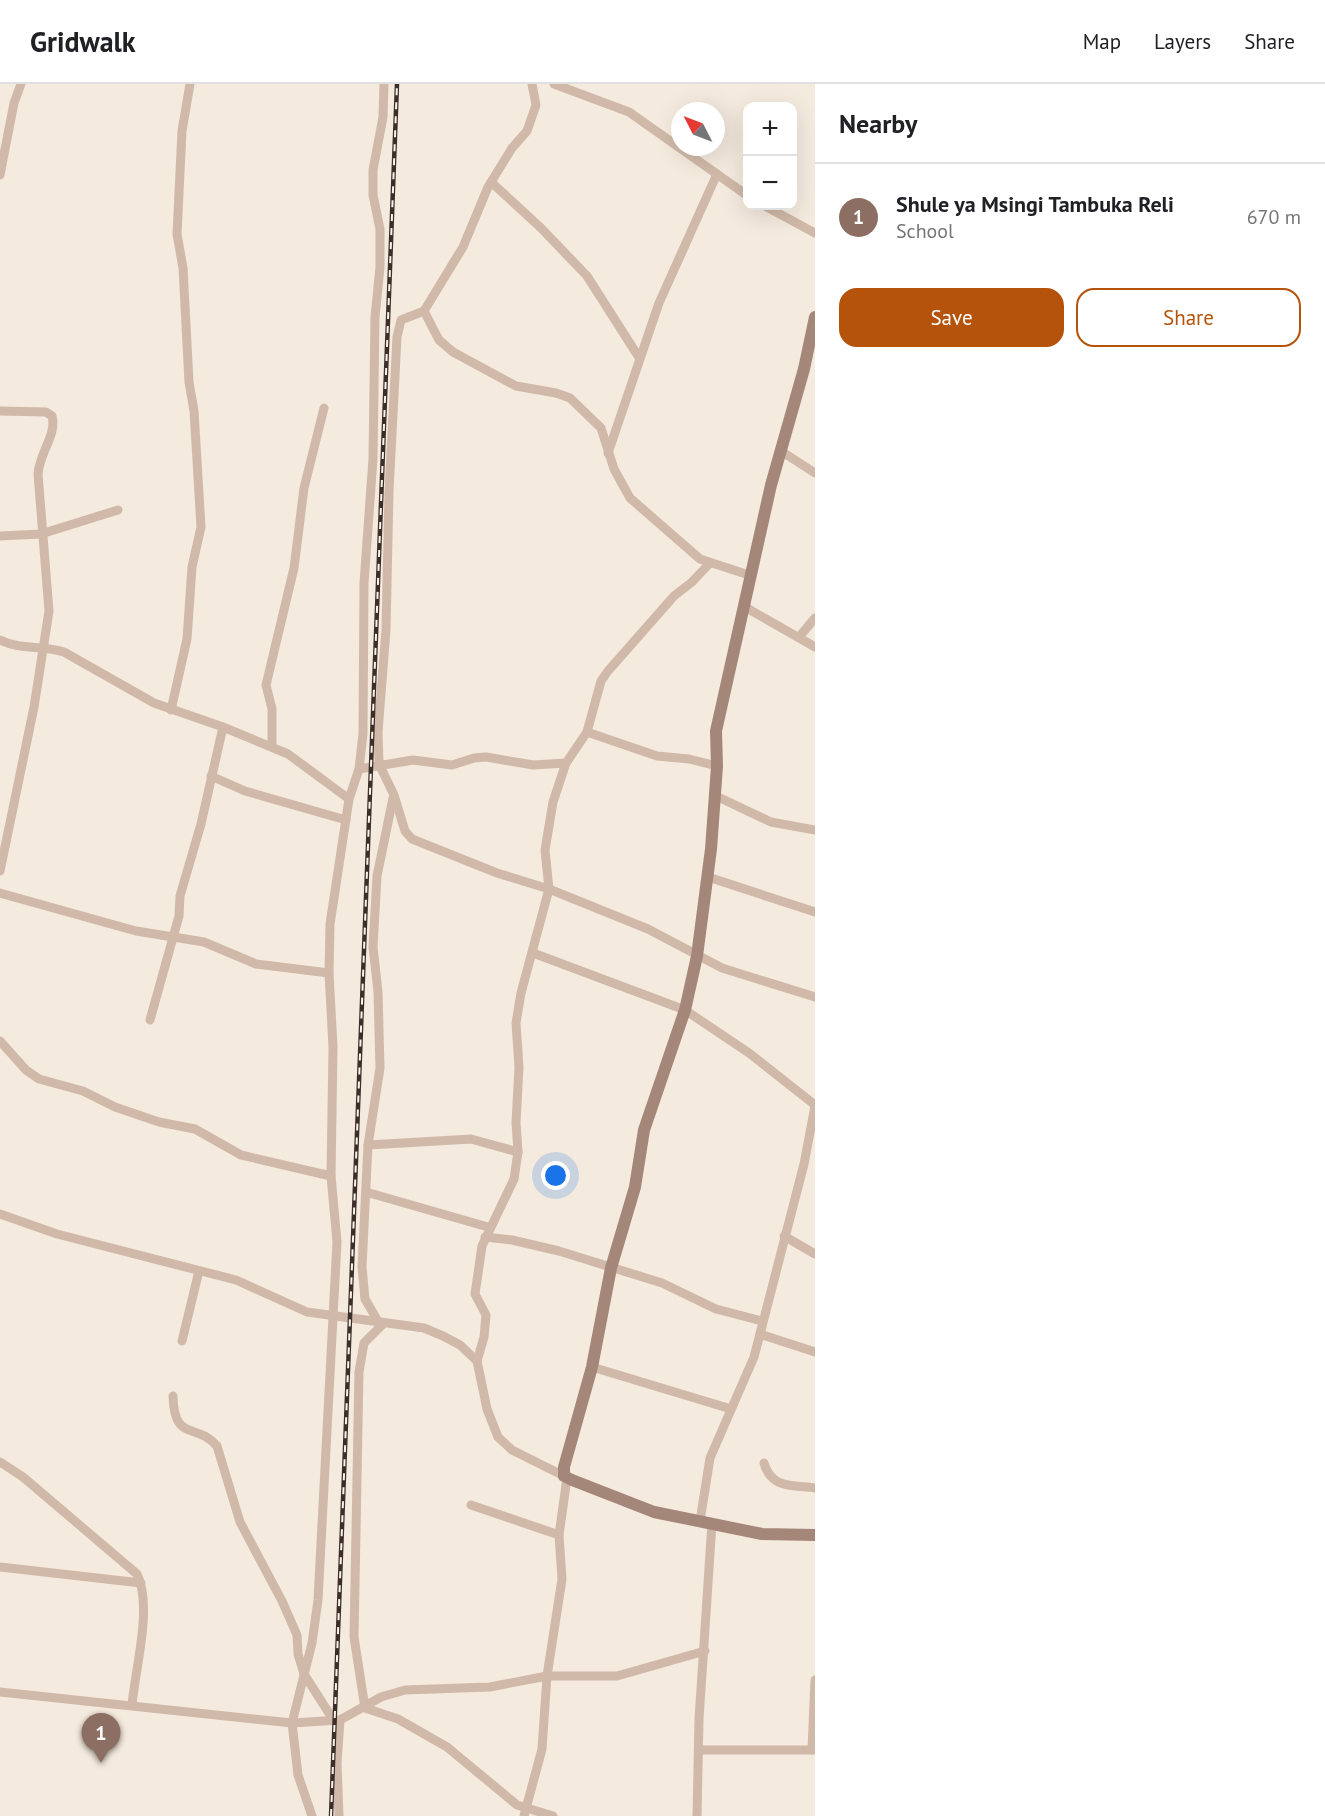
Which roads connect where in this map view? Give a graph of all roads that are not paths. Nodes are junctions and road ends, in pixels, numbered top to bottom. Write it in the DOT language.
graph roads {
  1 [pos="21,84"];
  2 [pos="190,84"];
  3 [pos="384,84"];
  4 [pos="532,84"];
  5 [pos="554,84"];
  6 [pos="717,174"];
  7 [pos="0,175"];
  8 [pos="490,182"];
  9 [pos="743,193"];
  10 [pos="772,210"];
  11 [pos="815,233"];
  12 [pos="424,311"];
  13 [pos="815,317"];
  14 [pos="640,359"];
  15 [pos="324,408"];
  16 [pos="0,411"];
  17 [pos="781,451"];
  18 [pos="608,453"];
  19 [pos="815,473"];
  20 [pos="118,510"];
  21 [pos="41,534"];
  22 [pos="0,536"];
  23 [pos="709,564"];
  24 [pos="752,576"];
  25 [pos="746,607"];
  26 [pos="815,618"];
  27 [pos="800,636"];
  28 [pos="0,640"];
  29 [pos="815,647"];
  30 [pos="43,648"];
  31 [pos="171,710"];
  32 [pos="223,727"];
  33 [pos="587,732"];
  34 [pos="272,747"];
  35 [pos="566,763"];
  36 [pos="379,764"];
  37 [pos="717,766"];
  38 [pos="359,769"];
  39 [pos="211,776"];
  40 [pos="394,795"];
  41 [pos="716,795"];
  42 [pos="349,799"];
  43 [pos="346,820"];
  44 [pos="815,830"];
  45 [pos="0,871"];
  46 [pos="708,877"];
  47 [pos="549,889"];
  48 [pos="0,893"];
  49 [pos="815,912"];
  50 [pos="172,937"];
  51 [pos="533,953"];
  52 [pos="697,956"];
  53 [pos="328,973"];
  54 [pos="815,997"];
  55 [pos="685,1010"];
  56 [pos="150,1020"];
  57 [pos="0,1041"];
  58 [pos="815,1106"];
  59 [pos="368,1145"];
  60 [pos="518,1152"];
  61 [pos="331,1176"];
  62 [pos="366,1192"];
  63 [pos="0,1214"];
  64 [pos="488,1227"];
  65 [pos="784,1236"];
  66 [pos="485,1237"];
  67 [pos="815,1254"];
  68 [pos="611,1268"];
  69 [pos="199,1271"];
  70 [pos="331,1316"];
  71 [pos="762,1321"];
  72 [pos="381,1323"];
  73 [pos="760,1334"];
  74 [pos="182,1341"];
  75 [pos="815,1352"];
  76 [pos="477,1360"];
  77 [pos="592,1367"];
  78 [pos="173,1396"];
  79 [pos="731,1409"];
  80 [pos="0,1462"];
  81 [pos="764,1463"];
  82 [pos="566,1477"];
  83 [pos="815,1488"];
  84 [pos="471,1504"];
  85 [pos="706,1522"];
  86 [pos="559,1535"];
  87 [pos="815,1535"];
  88 [pos="0,1567"];
  89 [pos="141,1583"];
  90 [pos="705,1651"];
  91 [pos="304,1674"];
  92 [pos="547,1677"];
  93 [pos="815,1680"];
  94 [pos="0,1692"];
  95 [pos="132,1705"];
  96 [pos="365,1708"];
  97 [pos="337,1720"];
  98 [pos="292,1723"];
  99 [pos="699,1750"];
  100 [pos="813,1750"];
  101 [pos="525,1813"];
  102 [pos="312,1816"];
  103 [pos="339,1816"];
  104 [pos="553,1816"];
  105 [pos="697,1816"];
  1 -- 7 [label="street"];
  2 -- 31 [label="street"];
  3 -- 38 [label="street"];
  4 -- 8 [label="street"];
  5 -- 6 [label="street"];
  6 -- 9 [label="street"];
  6 -- 14 [label="street"];
  8 -- 12 [label="street"];
  8 -- 14 [label="street"];
  10 -- 11 [label="street"];
  12 -- 18 [label="street"];
  12 -- 36 [label="street"];
  13 -- 17 [label="street"];
  14 -- 18 [label="street"];
  15 -- 34 [label="street"];
  16 -- 21 [label="street"];
  17 -- 19 [label="street"];
  17 -- 24 [label="street"];
  18 -- 23 [label="street"];
  20 -- 21 [label="street"];
  21 -- 22 [label="street"];
  21 -- 30 [label="street"];
  23 -- 24 [label="street"];
  23 -- 33 [label="street"];
  24 -- 25 [label="street"];
  25 -- 27 [label="street"];
  25 -- 37 [label="street"];
  26 -- 27 [label="street"];
  27 -- 29 [label="street"];
  28 -- 30 [label="street"];
  30 -- 31 [label="street"];
  30 -- 45 [label="street"];
  31 -- 32 [label="street"];
  32 -- 34 [label="street"];
  32 -- 39 [label="street"];
  33 -- 35 [label="street"];
  33 -- 37 [label="street"];
  34 -- 42 [label="street"];
  35 -- 36 [label="street"];
  35 -- 47 [label="street"];
  36 -- 38 [label="street"];
  36 -- 40 [label="street"];
  37 -- 41 [label="street"];
  38 -- 42 [label="street"];
  39 -- 43 [label="street"];
  39 -- 50 [label="street"];
  40 -- 47 [label="street"];
  40 -- 59 [label="street"];
  41 -- 44 [label="street"];
  41 -- 46 [label="street"];
  42 -- 43 [label="street"];
  43 -- 53 [label="street"];
  46 -- 49 [label="street"];
  46 -- 52 [label="street"];
  47 -- 51 [label="street"];
  47 -- 52 [label="street"];
  48 -- 50 [label="street"];
  50 -- 53 [label="street"];
  50 -- 56 [label="street"];
  51 -- 55 [label="street"];
  51 -- 60 [label="street"];
  52 -- 54 [label="street"];
  52 -- 55 [label="street"];
  53 -- 61 [label="street"];
  55 -- 58 [label="street"];
  55 -- 68 [label="street"];
  57 -- 61 [label="street"];
  58 -- 65 [label="street"];
  59 -- 60 [label="street"];
  59 -- 62 [label="street"];
  60 -- 64 [label="street"];
  61 -- 70 [label="street"];
  62 -- 64 [label="street"];
  62 -- 72 [label="street"];
  63 -- 69 [label="street"];
  64 -- 66 [label="street"];
  65 -- 67 [label="street"];
  65 -- 71 [label="street"];
  66 -- 68 [label="street"];
  66 -- 76 [label="street"];
  68 -- 71 [label="street"];
  68 -- 77 [label="street"];
  69 -- 70 [label="street"];
  69 -- 74 [label="street"];
  70 -- 72 [label="street"];
  70 -- 91 [label="street"];
  71 -- 73 [label="street"];
  72 -- 76 [label="street"];
  72 -- 96 [label="street"];
  73 -- 75 [label="street"];
  73 -- 79 [label="street"];
  76 -- 82 [label="street"];
  77 -- 79 [label="street"];
  77 -- 82 [label="street"];
  78 -- 91 [label="street"];
  79 -- 85 [label="street"];
  80 -- 89 [label="street"];
  81 -- 83 [label="street"];
  82 -- 85 [label="street"];
  82 -- 86 [label="street"];
  84 -- 86 [label="street"];
  85 -- 87 [label="street"];
  85 -- 90 [label="street"];
  86 -- 92 [label="street"];
  88 -- 89 [label="street"];
  89 -- 95 [label="street"];
  90 -- 92 [label="street"];
  90 -- 99 [label="street"];
  91 -- 97 [label="street"];
  91 -- 98 [label="street"];
  92 -- 96 [label="street"];
  92 -- 101 [label="street"];
  93 -- 100 [label="street"];
  94 -- 95 [label="street"];
  95 -- 98 [label="street"];
  96 -- 97 [label="street"];
  96 -- 101 [label="street"];
  97 -- 98 [label="street"];
  97 -- 103 [label="street"];
  98 -- 102 [label="street"];
  99 -- 100 [label="street"];
  99 -- 105 [label="street"];
  101 -- 104 [label="street"];
}
